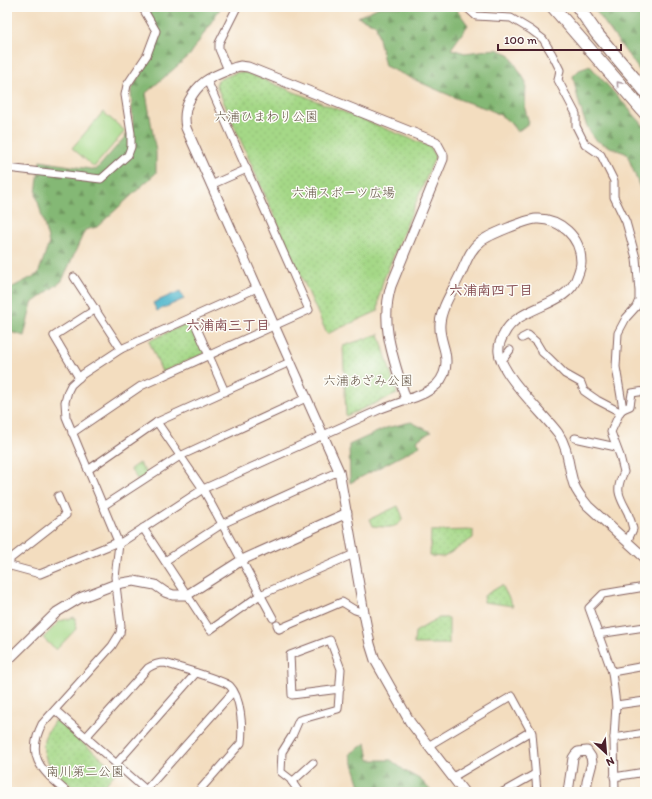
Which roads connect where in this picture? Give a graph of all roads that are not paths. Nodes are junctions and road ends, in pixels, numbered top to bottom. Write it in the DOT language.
graph roads {
  1 [pos="142,7"];
  2 [pos="237,7"];
  3 [pos="466,7"];
  4 [pos="553,7"];
  5 [pos="578,7"];
  6 [pos="228,70"];
  7 [pos="207,80"];
  8 [pos="644,90"];
  9 [pos="645,113"];
  10 [pos="7,168"];
  11 [pos="247,169"];
  12 [pos="211,185"];
  13 [pos="74,277"];
  14 [pos="257,288"];
  15 [pos="96,309"];
  16 [pos="192,318"];
  17 [pos="274,326"];
  18 [pos="522,338"];
  19 [pos="121,349"];
  20 [pos="510,350"];
  21 [pos="209,355"];
  22 [pos="290,362"];
  23 [pos="501,362"];
  24 [pos="79,378"];
  25 [pos="645,391"];
  26 [pos="225,392"];
  27 [pos="306,398"];
  28 [pos="406,400"];
  29 [pos="622,411"];
  30 [pos="157,422"];
  31 [pos="72,432"];
  32 [pos="323,435"];
  33 [pos="575,438"];
  34 [pos="616,447"];
  35 [pos="180,456"];
  36 [pos="88,470"];
  37 [pos="338,471"];
  38 [pos="203,489"];
  39 [pos="58,496"];
  40 [pos="103,506"];
  41 [pos="346,513"];
  42 [pos="222,524"];
  43 [pos="143,528"];
  44 [pos="627,542"];
  45 [pos="119,543"];
  46 [pos="354,554"];
  47 [pos="645,558"];
  48 [pos="242,560"];
  49 [pos="164,561"];
  50 [pos="8,565"];
  51 [pos="116,584"];
  52 [pos="645,587"];
  53 [pos="187,595"];
  54 [pos="260,595"];
  55 [pos="364,613"];
  56 [pos="273,618"];
  57 [pos="277,626"];
  58 [pos="645,627"];
  59 [pos="598,634"];
  60 [pos="8,657"];
  61 [pos="645,666"];
  62 [pos="612,672"];
  63 [pos="196,673"];
  64 [pos="340,689"];
  65 [pos="233,692"];
  66 [pos="645,701"];
  67 [pos="616,705"];
  68 [pos="55,710"];
  69 [pos="531,731"];
  70 [pos="645,733"];
  71 [pos="86,737"];
  72 [pos="614,738"];
  73 [pos="428,746"];
  74 [pos="313,763"];
  75 [pos="116,764"];
  76 [pos="645,772"];
  77 [pos="535,774"];
  78 [pos="453,777"];
  79 [pos="614,777"];
  80 [pos="292,782"];
  81 [pos="145,791"];
  82 [pos="67,792"];
  83 [pos="198,792"];
  84 [pos="299,792"];
  85 [pos="464,792"];
  86 [pos="503,792"];
  87 [pos="537,792"];
  88 [pos="568,792"];
  89 [pos="586,792"];
  90 [pos="615,792"];
  1 -- 10 [label="street"];
  2 -- 6 [label="street"];
  3 -- 29 [label="street"];
  9 -- 4 [label="highway, one-way"];
  5 -- 8 [label="highway"];
  6 -- 7 [label="street"];
  6 -- 28 [label="street"];
  7 -- 11 [label="street"];
  7 -- 12 [label="street"];
  11 -- 12 [label="street"];
  11 -- 17 [label="street"];
  12 -- 14 [label="street"];
  13 -- 15 [label="street"];
  14 -- 16 [label="street"];
  14 -- 17 [label="street"];
  15 -- 19 [label="street"];
  15 -- 24 [label="street"];
  16 -- 19 [label="street"];
  16 -- 21 [label="street"];
  17 -- 21 [label="street"];
  17 -- 22 [label="street"];
  18 -- 29 [label="street"];
  19 -- 24 [label="street"];
  20 -- 23 [label="street"];
  21 -- 26 [label="street"];
  21 -- 31 [label="street"];
  22 -- 26 [label="street"];
  22 -- 27 [label="street"];
  23 -- 28 [label="street"];
  23 -- 44 [label="street"];
  24 -- 31 [label="street"];
  25 -- 29 [label="street"];
  26 -- 30 [label="street"];
  27 -- 32 [label="street"];
  27 -- 35 [label="street"];
  28 -- 32 [label="street"];
  29 -- 34 [label="street"];
  30 -- 35 [label="street"];
  30 -- 36 [label="street"];
  31 -- 36 [label="street"];
  32 -- 37 [label="street"];
  32 -- 38 [label="street"];
  33 -- 34 [label="street"];
  34 -- 44 [label="street"];
  35 -- 38 [label="street"];
  35 -- 40 [label="street"];
  36 -- 40 [label="street"];
  37 -- 41 [label="street"];
  37 -- 42 [label="street"];
  38 -- 42 [label="street"];
  38 -- 43 [label="street"];
  39 -- 50 [label="street"];
  40 -- 45 [label="street"];
  41 -- 46 [label="street"];
  41 -- 48 [label="street"];
  42 -- 48 [label="street"];
  42 -- 49 [label="street"];
  43 -- 45 [label="street"];
  43 -- 49 [label="street"];
  44 -- 47 [label="street"];
  45 -- 50 [label="street"];
  45 -- 51 [label="street"];
  46 -- 54 [label="street"];
  46 -- 55 [label="street"];
  48 -- 53 [label="street"];
  48 -- 54 [label="street"];
  49 -- 53 [label="street"];
  51 -- 53 [label="street"];
  51 -- 60 [label="street"];
  51 -- 68 [label="street"];
  52 -- 59 [label="street"];
  53 -- 54 [label="street"];
  54 -- 56 [label="street"];
  55 -- 57 [label="street"];
  55 -- 73 [label="street"];
  58 -- 59 [label="street"];
  59 -- 62 [label="street"];
  61 -- 62 [label="street"];
  62 -- 67 [label="street"];
  63 -- 65 [label="street"];
  63 -- 71 [label="street"];
  63 -- 75 [label="street"];
  64 -- 64 [label="street"];
  64 -- 80 [label="street"];
  65 -- 81 [label="street"];
  65 -- 83 [label="street"];
  66 -- 67 [label="street"];
  67 -- 72 [label="street"];
  68 -- 71 [label="street"];
  68 -- 82 [label="street"];
  69 -- 73 [label="street"];
  69 -- 77 [label="street"];
  69 -- 78 [label="street"];
  70 -- 72 [label="street"];
  71 -- 75 [label="street"];
  72 -- 79 [label="street"];
  73 -- 78 [label="street"];
  74 -- 80 [label="street"];
  75 -- 81 [label="street"];
  76 -- 79 [label="street"];
  77 -- 86 [label="street"];
  77 -- 87 [label="street"];
  78 -- 85 [label="street"];
  79 -- 90 [label="street"];
  80 -- 84 [label="street"];
  88 -- 89 [label="street"];
}
